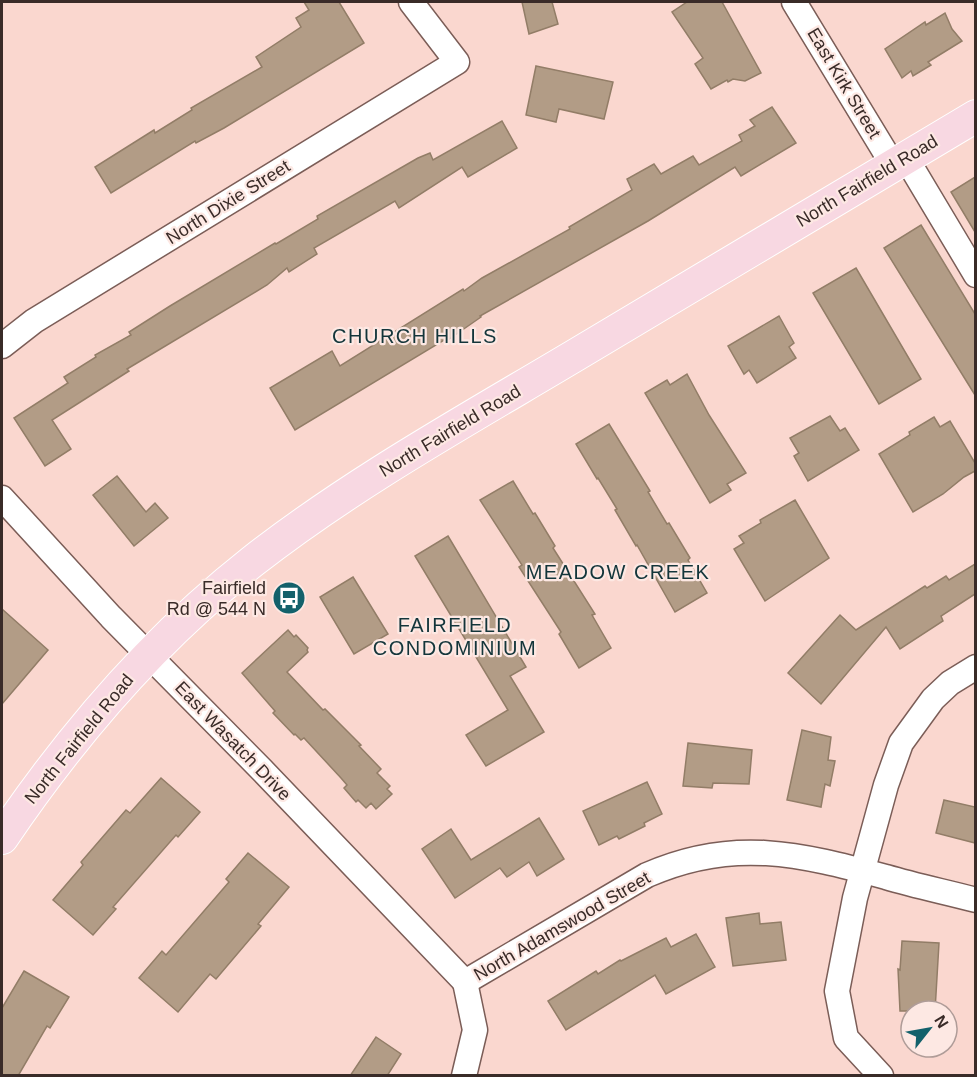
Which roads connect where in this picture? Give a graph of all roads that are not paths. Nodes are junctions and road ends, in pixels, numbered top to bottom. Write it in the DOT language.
graph roads {
  1 [pos="411,2"];
  2 [pos="794,2"];
  3 [pos="975,116"];
  4 [pos="899,162"];
  5 [pos="974,269"];
  6 [pos="2,346"];
  7 [pos="2,498"];
  8 [pos="150,656"];
  9 [pos="975,667"];
  10 [pos="2,838"];
  11 [pos="863,871"];
  12 [pos="975,900"];
  13 [pos="465,982"];
  14 [pos="464,1076"];
  15 [pos="881,1076"];
  1 -- 6 [label="street, North Dixie Street"];
  2 -- 4 [label="street, East Kirk Street"];
  3 -- 4 [label="main road, North Fairfield Road"];
  4 -- 5 [label="street, East Kirk Street"];
  4 -- 8 [label="main road, North Fairfield Road"];
  7 -- 8 [label="street, East Wasatch Drive"];
  8 -- 10 [label="main road, North Fairfield Road"];
  8 -- 13 [label="street, East Wasatch Drive"];
  9 -- 11 [label="street"];
  11 -- 12 [label="street, North Adamswood Street"];
  11 -- 13 [label="street, North Adamswood Street"];
  11 -- 15 [label="street"];
  13 -- 14 [label="street"];
}
